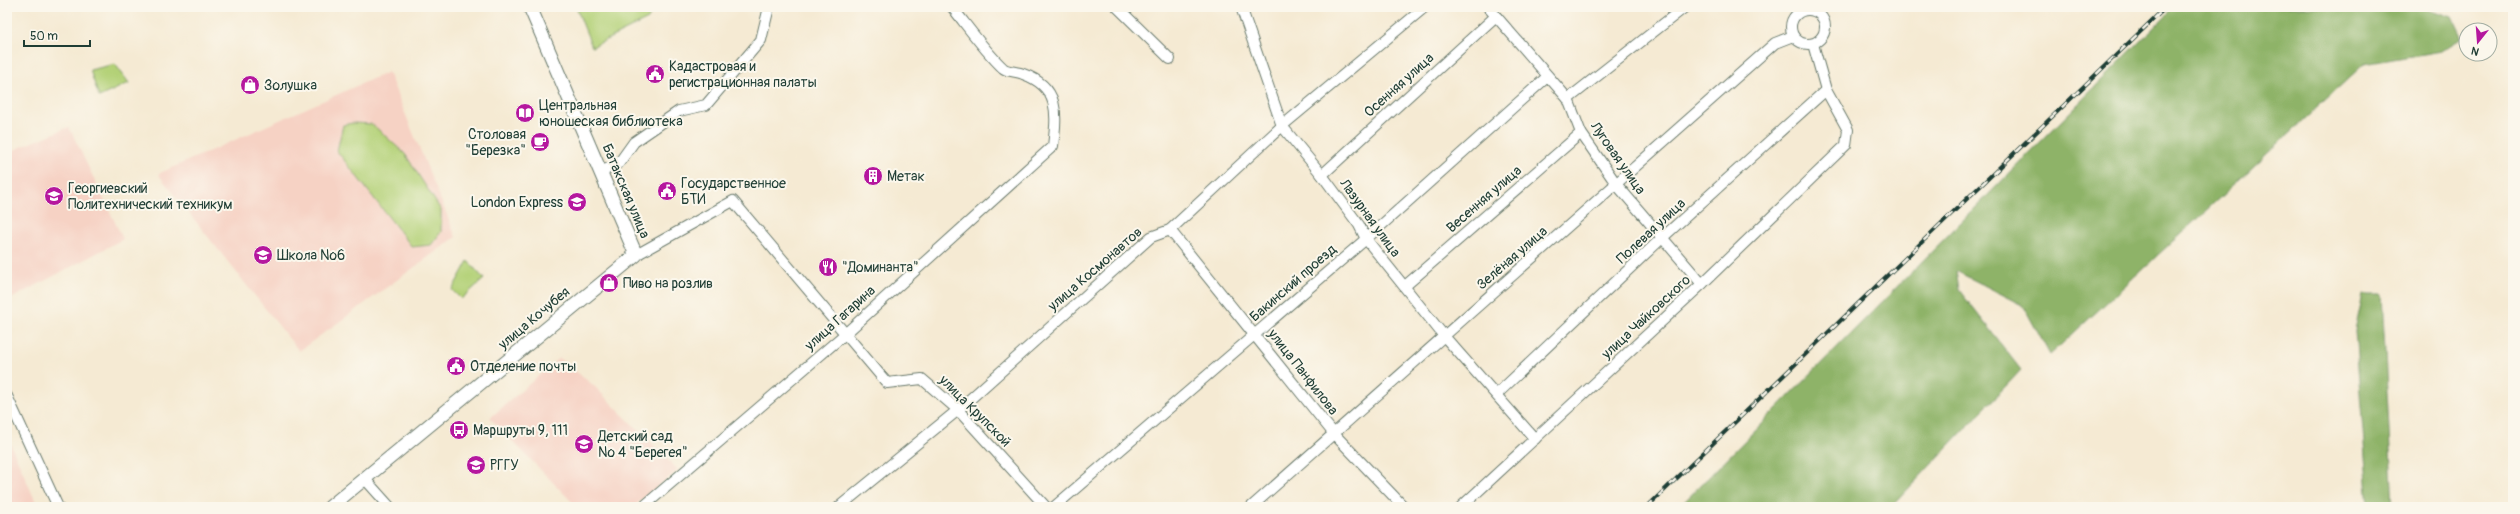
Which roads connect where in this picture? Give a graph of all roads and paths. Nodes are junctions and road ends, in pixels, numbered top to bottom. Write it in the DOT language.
graph roads {
  1 [pos="530,7"];
  2 [pos="769,7"];
  3 [pos="952,7"];
  4 [pos="1117,7"];
  5 [pos="1241,7"];
  6 [pos="1425,7"];
  7 [pos="1488,7"];
  8 [pos="1685,7"];
  9 [pos="1811,8"];
  10 [pos="1496,16"];
  11 [pos="1793,36"];
  12 [pos="1814,44"];
  13 [pos="1170,59"];
  14 [pos="1547,77"];
  15 [pos="1826,90"];
  16 [pos="1568,99"];
  17 [pos="1282,126"];
  18 [pos="1581,133"];
  19 [pos="601,172"];
  20 [pos="1322,175"];
  21 [pos="1617,185"];
  22 [pos="732,201"];
  23 [pos="1170,230"];
  24 [pos="1662,238"];
  25 [pos="1366,239"];
  26 [pos="636,254"];
  27 [pos="1702,284"];
  28 [pos="1405,286"];
  29 [pos="845,334"];
  30 [pos="1255,334"];
  31 [pos="1444,336"];
  32 [pos="1497,394"];
  33 [pos="7,396"];
  34 [pos="958,410"];
  35 [pos="1334,434"];
  36 [pos="1535,439"];
  37 [pos="364,478"];
  38 [pos="58,507"];
  39 [pos="330,507"];
  40 [pos="390,507"];
  41 [pos="643,507"];
  42 [pos="839,507"];
  43 [pos="1046,507"];
  44 [pos="1054,507"];
  45 [pos="1251,507"];
  46 [pos="1404,507"];
  47 [pos="1461,507"];
  1 -- 19 [label="main road, Батакская улица"];
  2 -- 19 [label="street"];
  3 -- 29 [label="street, улица Гагарина"];
  4 -- 13 [label="street"];
  5 -- 17 [label="street, Лазурная улица"];
  6 -- 17 [label="street, улица Космонавтов"];
  7 -- 10 [label="street, Луговая улица"];
  8 -- 16 [label="street"];
  9 -- 11 [label="street"];
  9 -- 12 [label="street"];
  10 -- 14 [label="street, Луговая улица"];
  10 -- 20 [label="street, Осенняя улица"];
  11 -- 12 [label="street"];
  11 -- 21 [label="street, Зелёная улица"];
  12 -- 15 [label="street"];
  14 -- 16 [label="street, Луговая улица"];
  14 -- 25 [label="street, Бакинский проезд"];
  15 -- 24 [label="street, Полевая улица"];
  15 -- 27 [label="street, улица Чайковского"];
  16 -- 18 [label="street, Луговая улица"];
  17 -- 20 [label="street, Лазурная улица"];
  17 -- 23 [label="street, улица Космонавтов"];
  18 -- 21 [label="street, Луговая улица"];
  18 -- 28 [label="street, Весенняя улица"];
  19 -- 26 [label="main road, Батакская улица"];
  20 -- 25 [label="street, Лазурная улица"];
  21 -- 24 [label="street, Луговая улица"];
  21 -- 31 [label="street, Зелёная улица"];
  22 -- 26 [label="street, улица Кочубея"];
  22 -- 29 [label="street, улица Крупской"];
  23 -- 30 [label="street, улица Панфилова"];
  23 -- 34 [label="street, улица Космонавтов"];
  24 -- 27 [label="street, Луговая улица"];
  24 -- 32 [label="street, Полевая улица"];
  25 -- 28 [label="street, Лазурная улица"];
  25 -- 30 [label="street, Бакинский проезд"];
  26 -- 37 [label="main road, улица Кочубея"];
  27 -- 36 [label="street, улица Чайковского"];
  28 -- 31 [label="street, Лазурная улица"];
  29 -- 34 [label="street, улица Крупской"];
  29 -- 41 [label="street, улица Гагарина"];
  30 -- 35 [label="street, улица Панфилова"];
  30 -- 44 [label="street, Бакинский проезд"];
  31 -- 32 [label="street, Лазурная улица"];
  31 -- 35 [label="street, Зелёная улица"];
  32 -- 36 [label="street, Лазурная улица"];
  33 -- 38 [label="street"];
  34 -- 42 [label="street, улица Космонавтов"];
  34 -- 43 [label="street, улица Крупской"];
  35 -- 45 [label="street, Зелёная улица"];
  35 -- 46 [label="street, улица Панфилова"];
  36 -- 47 [label="street, улица Чайковского"];
  37 -- 39 [label="main road, улица Кочубея"];
  37 -- 40 [label="street"];
}
